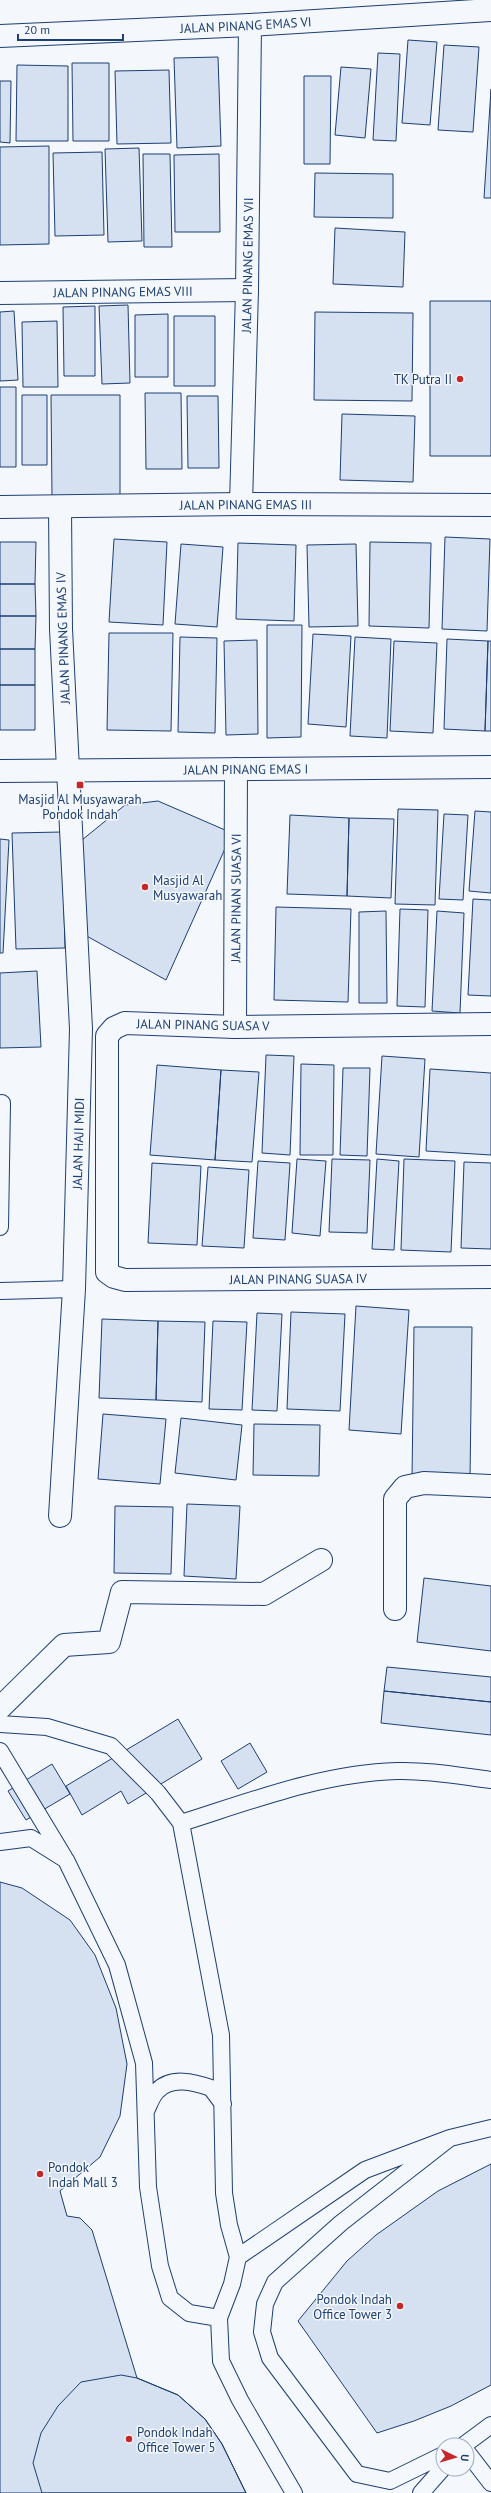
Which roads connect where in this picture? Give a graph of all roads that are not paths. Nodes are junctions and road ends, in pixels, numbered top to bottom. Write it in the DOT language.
graph roads {
  1 [pos="491,10"];
  2 [pos="250,25"];
  3 [pos="0,36"];
  4 [pos="247,290"];
  5 [pos="0,293"];
  6 [pos="241,504"];
  7 [pos="491,505"];
  8 [pos="0,507"];
  9 [pos="60,507"];
  10 [pos="491,767"];
  11 [pos="236,769"];
  12 [pos="68,770"];
  13 [pos="0,771"];
  14 [pos="491,1024"];
  15 [pos="235,1027"];
  16 [pos="2,1102"];
  17 [pos="0,1228"];
  18 [pos="107,1272"];
  19 [pos="491,1277"];
  20 [pos="74,1289"];
  21 [pos="0,1291"];
  22 [pos="491,1486"];
  23 [pos="60,1516"];
  24 [pos="321,1560"];
  25 [pos="395,1609"];
  26 [pos="0,1708"];
  27 [pos="0,1724"];
  28 [pos="0,1751"];
  29 [pos="491,1780"];
  30 [pos="181,1823"];
  31 [pos="0,1842"];
  32 [pos="66,1860"];
  33 [pos="223,2104"];
  34 [pos="146,2111"];
  35 [pos="491,2128"];
  36 [pos="450,2138"];
  37 [pos="238,2257"];
  38 [pos="219,2318"];
  39 [pos="491,2425"];
  40 [pos="475,2437"];
  41 [pos="435,2460"];
  42 [pos="475,2462"];
  43 [pos="435,2477"];
  44 [pos="490,2481"];
  45 [pos="294,2493"];
  46 [pos="421,2493"];
  1 -- 2 [label="street, JALAN PINANG EMAS VI"];
  2 -- 3 [label="street, JALAN PINANG EMAS VI"];
  2 -- 4 [label="street, JALAN PINANG EMAS VII"];
  4 -- 5 [label="street, JALAN PINANG EMAS VIII"];
  4 -- 6 [label="street, JALAN PINANG EMAS VII"];
  6 -- 7 [label="street, JALAN PINANG EMAS III"];
  6 -- 9 [label="street, JALAN PINANG EMAS III"];
  8 -- 9 [label="street, JALAN PINANG EMAS III"];
  9 -- 12 [label="street, JALAN PINANG EMAS IV"];
  10 -- 11 [label="street, JALAN PINANG EMAS I"];
  11 -- 12 [label="street, JALAN PINANG EMAS I"];
  11 -- 15 [label="street, JALAN PINAN SUASA VI"];
  12 -- 13 [label="street, JALAN PINANG EMAS I"];
  12 -- 20 [label="street, JALAN HAJI MIDI"];
  14 -- 15 [label="street, JALAN PINANG SUASA V"];
  15 -- 18 [label="street, JALAN PINANG SUASA V"];
  16 -- 17 [label="lane"];
  18 -- 19 [label="street, JALAN PINANG SUASA IV"];
  20 -- 21 [label="lane"];
  20 -- 23 [label="street, JALAN HAJI MIDI"];
  22 -- 25 [label="street"];
  24 -- 26 [label="street"];
  27 -- 30 [label="lane"];
  28 -- 32 [label="lane"];
  29 -- 30 [label="lane"];
  30 -- 33 [label="lane"];
  31 -- 32 [label="lane"];
  32 -- 34 [label="lane"];
  33 -- 34 [label="lane"];
  33 -- 37 [label="lane"];
  34 -- 38 [label="lane"];
  35 -- 36 [label="lane"];
  36 -- 37 [label="lane"];
  36 -- 41 [label="lane"];
  37 -- 38 [label="lane"];
  38 -- 45 [label="lane"];
  39 -- 40 [label="lane"];
  42 -- 44 [label="lane"];
  43 -- 46 [label="lane"];
}
